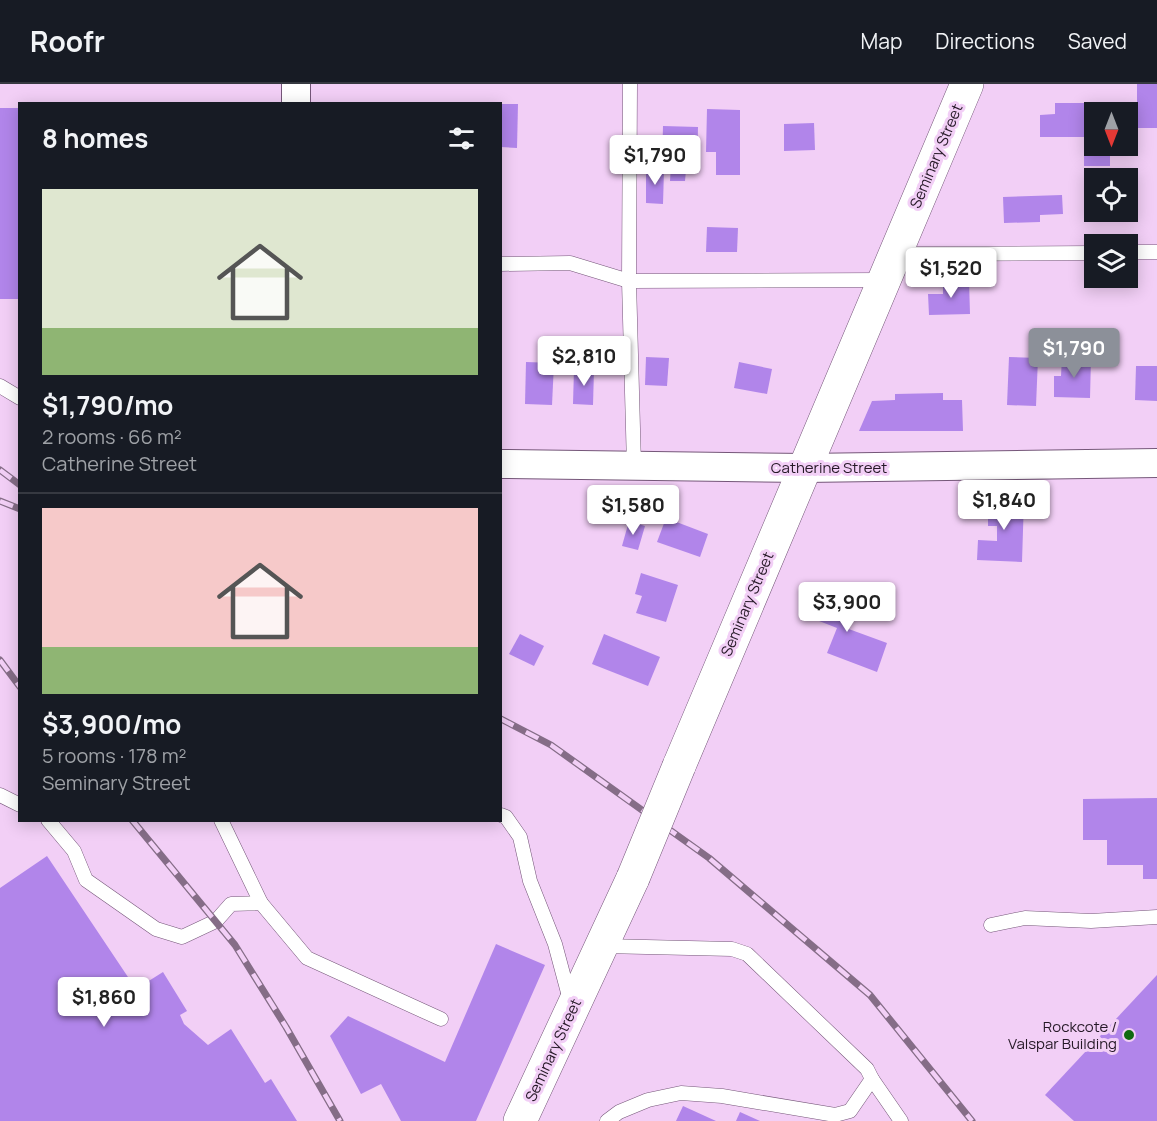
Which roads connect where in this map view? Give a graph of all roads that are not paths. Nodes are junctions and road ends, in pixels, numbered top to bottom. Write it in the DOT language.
graph roads {
  1 [pos="296,84"];
  2 [pos="630,84"];
  3 [pos="966,84"];
  4 [pos="296,102"];
  5 [pos="1138,252"];
  6 [pos="1157,252"];
  7 [pos="1084,254"];
  8 [pos="502,264"];
  9 [pos="890,267"];
  10 [pos="629,281"];
  11 [pos="0,386"];
  12 [pos="18,397"];
  13 [pos="1157,462"];
  14 [pos="502,464"];
  15 [pos="634,466"];
  16 [pos="805,468"];
  17 [pos="0,795"];
  18 [pos="18,804"];
  19 [pos="502,815"];
  20 [pos="50,822"];
  21 [pos="222,822"];
  22 [pos="261,903"];
  23 [pos="1157,917"];
  24 [pos="991,925"];
  25 [pos="601,945"];
  26 [pos="572,1008"];
  27 [pos="441,1019"];
  28 [pos="872,1079"];
  29 [pos="520,1121"];
  30 [pos="607,1121"];
  31 [pos="901,1121"];
  1 -- 4 [label="street"];
  2 -- 10 [label="lane"];
  3 -- 9 [label="street, Seminary Street"];
  5 -- 6 [label="lane"];
  7 -- 9 [label="lane"];
  8 -- 10 [label="lane"];
  9 -- 10 [label="lane"];
  9 -- 16 [label="street, Seminary Street"];
  10 -- 15 [label="lane"];
  11 -- 12 [label="lane"];
  13 -- 16 [label="street, Catherine Street"];
  14 -- 15 [label="street, Catherine Street"];
  15 -- 16 [label="street, Catherine Street"];
  16 -- 25 [label="street, Seminary Street, bridge"];
  17 -- 18 [label="lane"];
  19 -- 26 [label="lane"];
  20 -- 22 [label="lane"];
  21 -- 22 [label="lane"];
  22 -- 27 [label="lane"];
  23 -- 24 [label="lane"];
  25 -- 26 [label="street, Seminary Street"];
  25 -- 28 [label="lane"];
  26 -- 29 [label="street, Seminary Street"];
  28 -- 30 [label="lane"];
  28 -- 31 [label="lane"];
}
